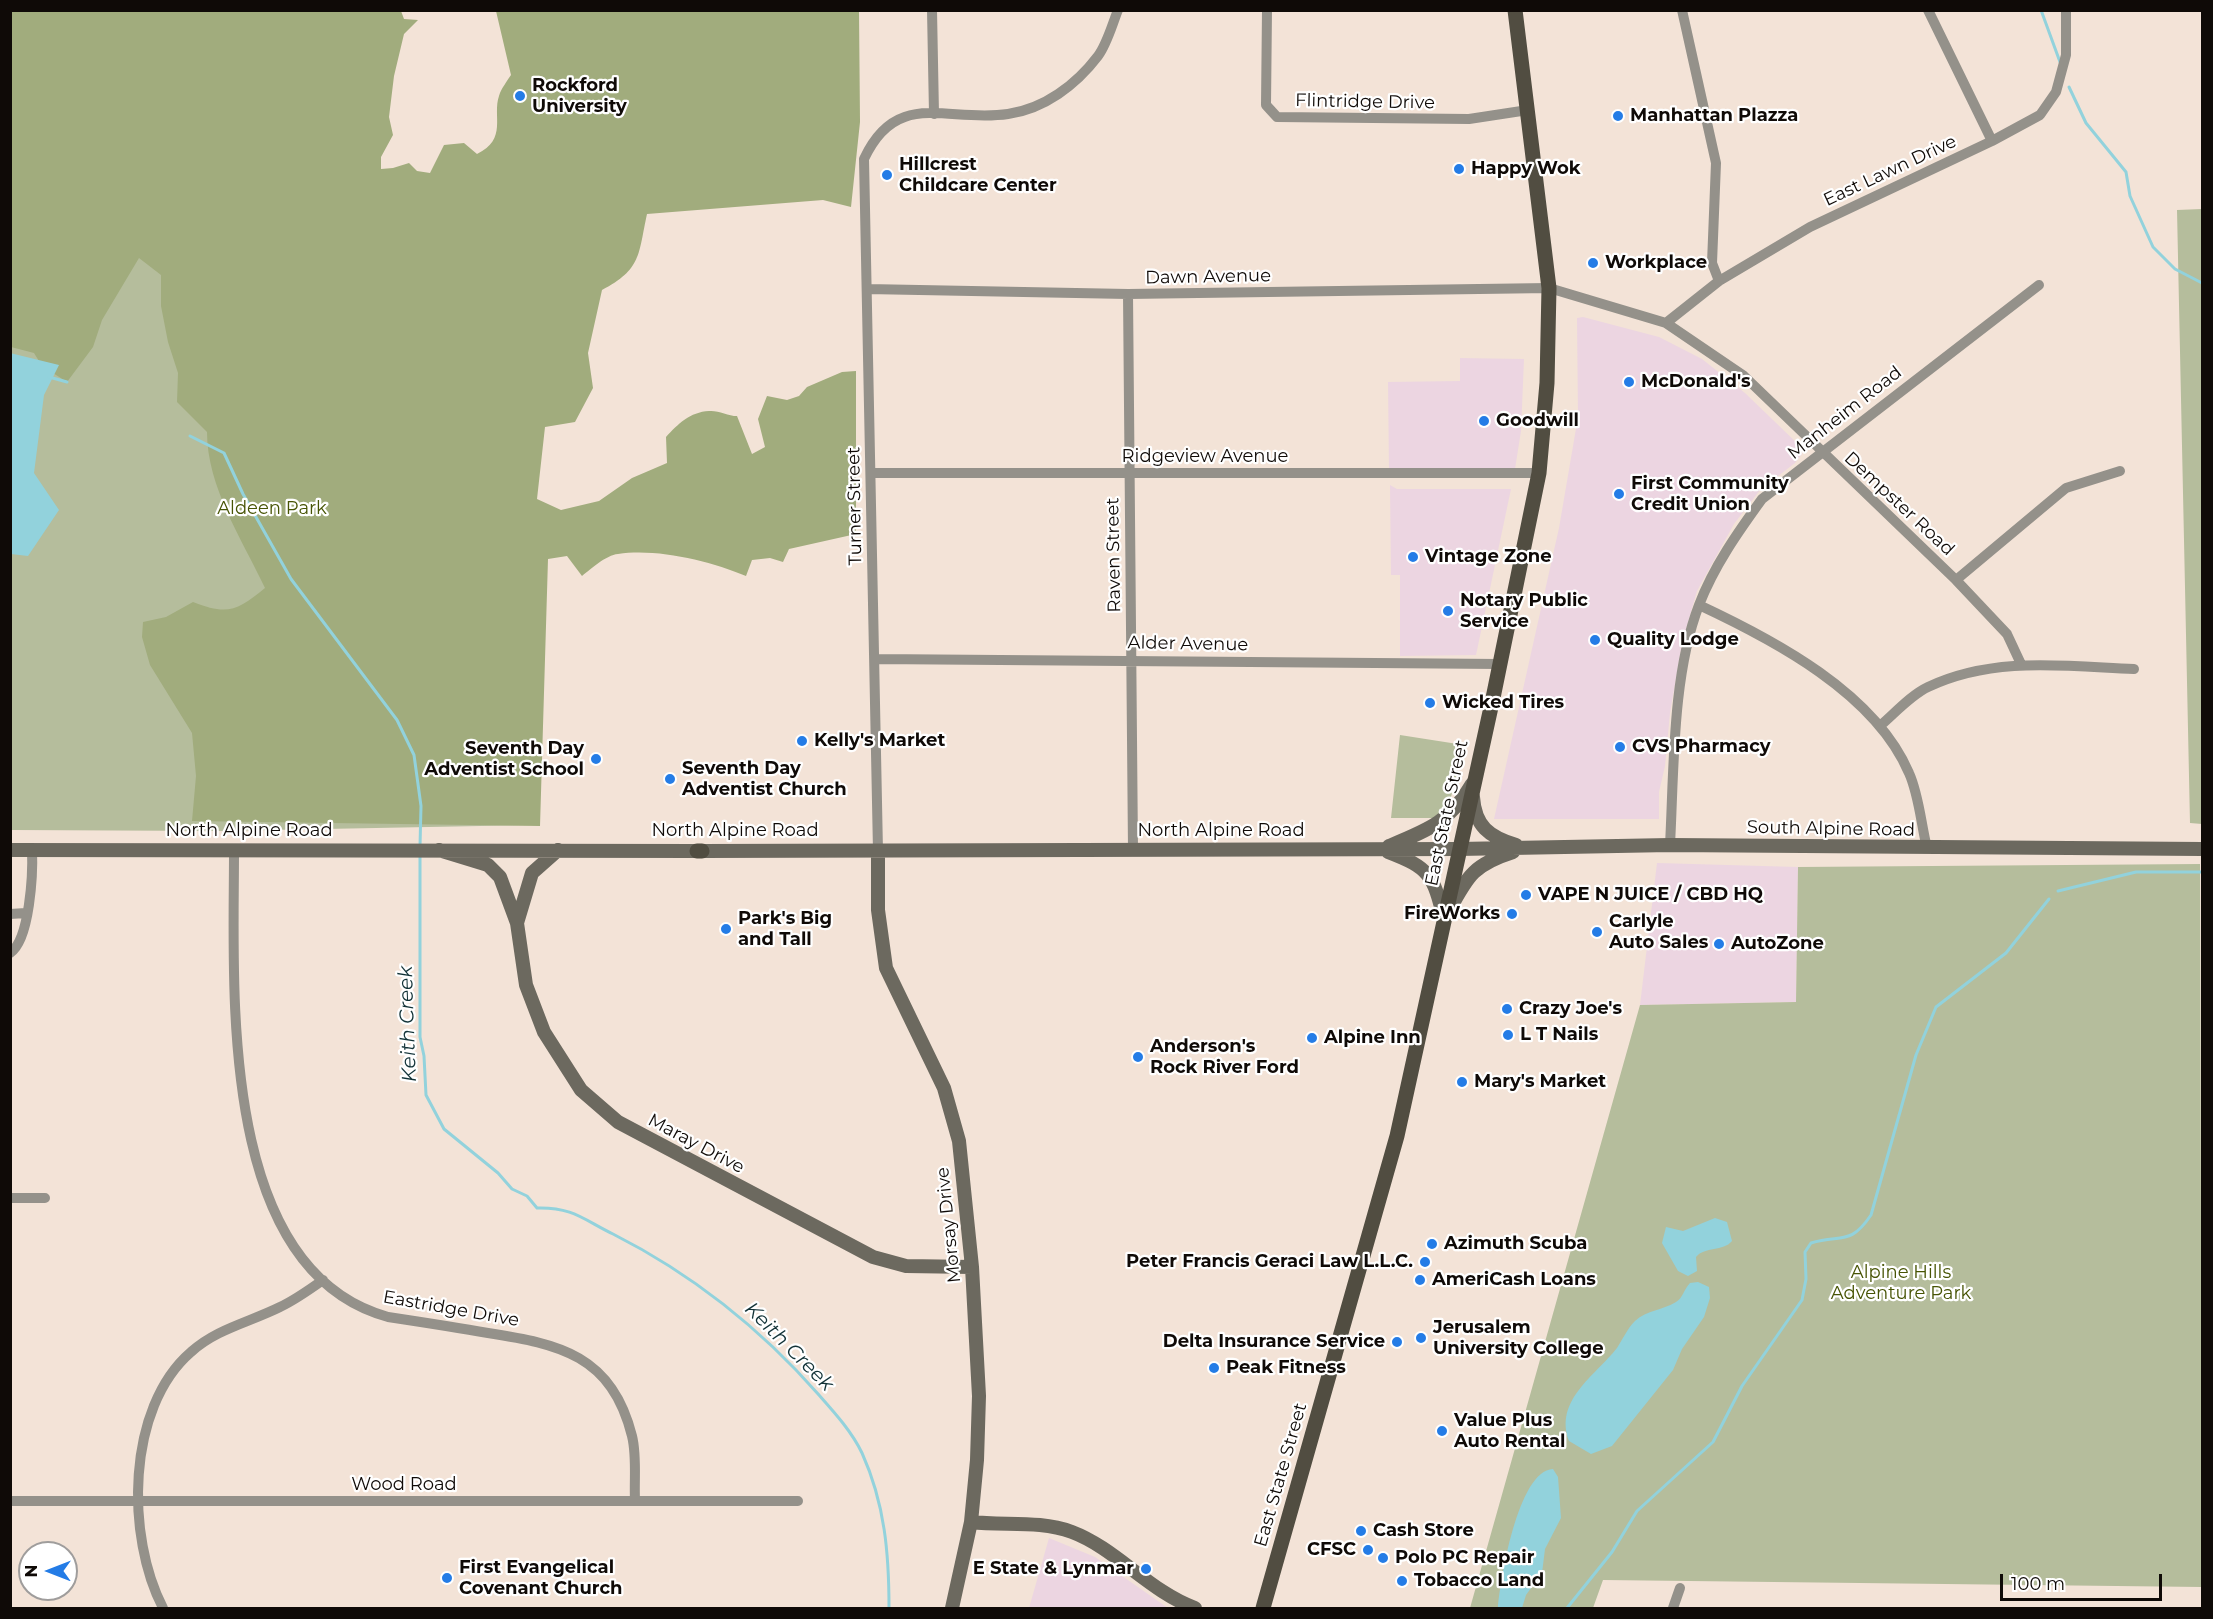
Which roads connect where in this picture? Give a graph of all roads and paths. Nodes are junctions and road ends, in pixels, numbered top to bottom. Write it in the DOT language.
graph roads {
  1 [pos="932,10"];
  2 [pos="1118,10"];
  3 [pos="1267,10"];
  4 [pos="1515,10"];
  5 [pos="1682,10"];
  6 [pos="1928,10"];
  7 [pos="2066,10"];
  8 [pos="1528,110"];
  9 [pos="934,114"];
  10 [pos="1992,141"];
  11 [pos="1719,281"];
  12 [pos="2039,285"];
  13 [pos="1549,288"];
  14 [pos="867,289"];
  15 [pos="1128,294"];
  16 [pos="1666,323"];
  17 [pos="1821,452"];
  18 [pos="2120,471"];
  19 [pos="1129,473"];
  20 [pos="1539,473"];
  21 [pos="871,474"];
  22 [pos="1956,580"];
  23 [pos="1699,604"];
  24 [pos="875,660"];
  25 [pos="1133,660"];
  26 [pos="1500,664"];
  27 [pos="2021,664"];
  28 [pos="2134,669"];
  29 [pos="1881,725"];
  30 [pos="1473,782"];
  31 [pos="1670,845"];
  32 [pos="1526,848"];
  33 [pos="1927,848"];
  34 [pos="1381,849"];
  35 [pos="1459,849"];
  36 [pos="2202,849"];
  37 [pos="10,850"];
  38 [pos="32,850"];
  39 [pos="439,850"];
  40 [pos="558,850"];
  41 [pos="1134,850"];
  42 [pos="878,851"];
  43 [pos="234,852"];
  44 [pos="26,913"];
  45 [pos="10,914"];
  46 [pos="1444,918"];
  47 [pos="517,924"];
  48 [pos="10,953"];
  49 [pos="10,1198"];
  50 [pos="45,1198"];
  51 [pos="972,1267"];
  52 [pos="323,1280"];
  53 [pos="635,1500"];
  54 [pos="10,1501"];
  55 [pos="798,1501"];
  56 [pos="139,1502"];
  57 [pos="971,1522"];
  58 [pos="1680,1588"];
  59 [pos="163,1608"];
  60 [pos="952,1608"];
  61 [pos="1195,1608"];
  62 [pos="1263,1608"];
  63 [pos="1673,1608"];
  1 -- 9 [label="street"];
  2 -- 9 [label="street"];
  3 -- 8 [label="street, Flintridge Drive"];
  4 -- 8 [label="main road, East State Street"];
  5 -- 11 [label="street"];
  6 -- 10 [label="street"];
  7 -- 10 [label="street, East Lawn Drive"];
  8 -- 13 [label="main road, East State Street"];
  9 -- 14 [label="street, Turner Street"];
  10 -- 11 [label="street, East Lawn Drive"];
  11 -- 16 [label="street, East Lawn Drive"];
  12 -- 17 [label="street, Manheim Road"];
  13 -- 15 [label="street, Dawn Avenue"];
  13 -- 16 [label="street, Dempster Road"];
  13 -- 20 [label="main road, East State Street"];
  14 -- 15 [label="street, Dawn Avenue"];
  14 -- 21 [label="street, Turner Street"];
  15 -- 19 [label="street, Raven Street"];
  16 -- 17 [label="street, Dempster Road"];
  17 -- 22 [label="street, Dempster Road"];
  17 -- 23 [label="street, Manheim Road"];
  18 -- 22 [label="street"];
  19 -- 20 [label="street, Ridgeview Avenue"];
  19 -- 21 [label="street, Ridgeview Avenue"];
  19 -- 25 [label="street, Raven Street"];
  20 -- 26 [label="main road, East State Street"];
  21 -- 24 [label="street, Turner Street"];
  22 -- 27 [label="street, Dempster Road"];
  23 -- 29 [label="street"];
  23 -- 31 [label="street, Manheim Road"];
  24 -- 25 [label="street, Alder Avenue"];
  24 -- 42 [label="street, Turner Street"];
  25 -- 26 [label="street, Alder Avenue"];
  25 -- 41 [label="street, Raven Street"];
  26 -- 30 [label="main road, East State Street"];
  27 -- 28 [label="street"];
  27 -- 29 [label="street"];
  29 -- 33 [label="street"];
  30 -- 32 [label="main road"];
  30 -- 34 [label="main road"];
  30 -- 35 [label="main road, East State Street"];
  31 -- 32 [label="main road, South Alpine Road"];
  31 -- 33 [label="main road, South Alpine Road"];
  32 -- 35 [label="main road, South Alpine Road"];
  32 -- 46 [label="main road"];
  33 -- 36 [label="main road, South Alpine Road"];
  34 -- 35 [label="main road, North Alpine Road"];
  34 -- 41 [label="main road, North Alpine Road"];
  34 -- 46 [label="main road"];
  35 -- 46 [label="main road, East State Street"];
  37 -- 38 [label="main road, North Alpine Road"];
  38 -- 43 [label="main road, North Alpine Road"];
  38 -- 44 [label="street"];
  39 -- 40 [label="main road, North Alpine Road"];
  39 -- 43 [label="main road, North Alpine Road"];
  39 -- 47 [label="main road"];
  40 -- 42 [label="main road, North Alpine Road"];
  40 -- 47 [label="main road"];
  41 -- 42 [label="main road, North Alpine Road"];
  42 -- 51 [label="main road, Morsay Drive"];
  43 -- 52 [label="street, Eastridge Drive"];
  44 -- 45 [label="street"];
  44 -- 48 [label="street"];
  46 -- 62 [label="main road, East State Street"];
  47 -- 51 [label="main road, Maray Drive"];
  49 -- 50 [label="street"];
  51 -- 57 [label="main road, Morsay Drive"];
  52 -- 53 [label="street, Eastridge Drive"];
  52 -- 56 [label="street"];
  53 -- 55 [label="street, Wood Road"];
  53 -- 56 [label="street, Wood Road"];
  54 -- 56 [label="street, Wood Road"];
  56 -- 59 [label="street"];
  57 -- 60 [label="main road, Morsay Drive"];
  57 -- 61 [label="main road"];
  58 -- 63 [label="street"];
}
